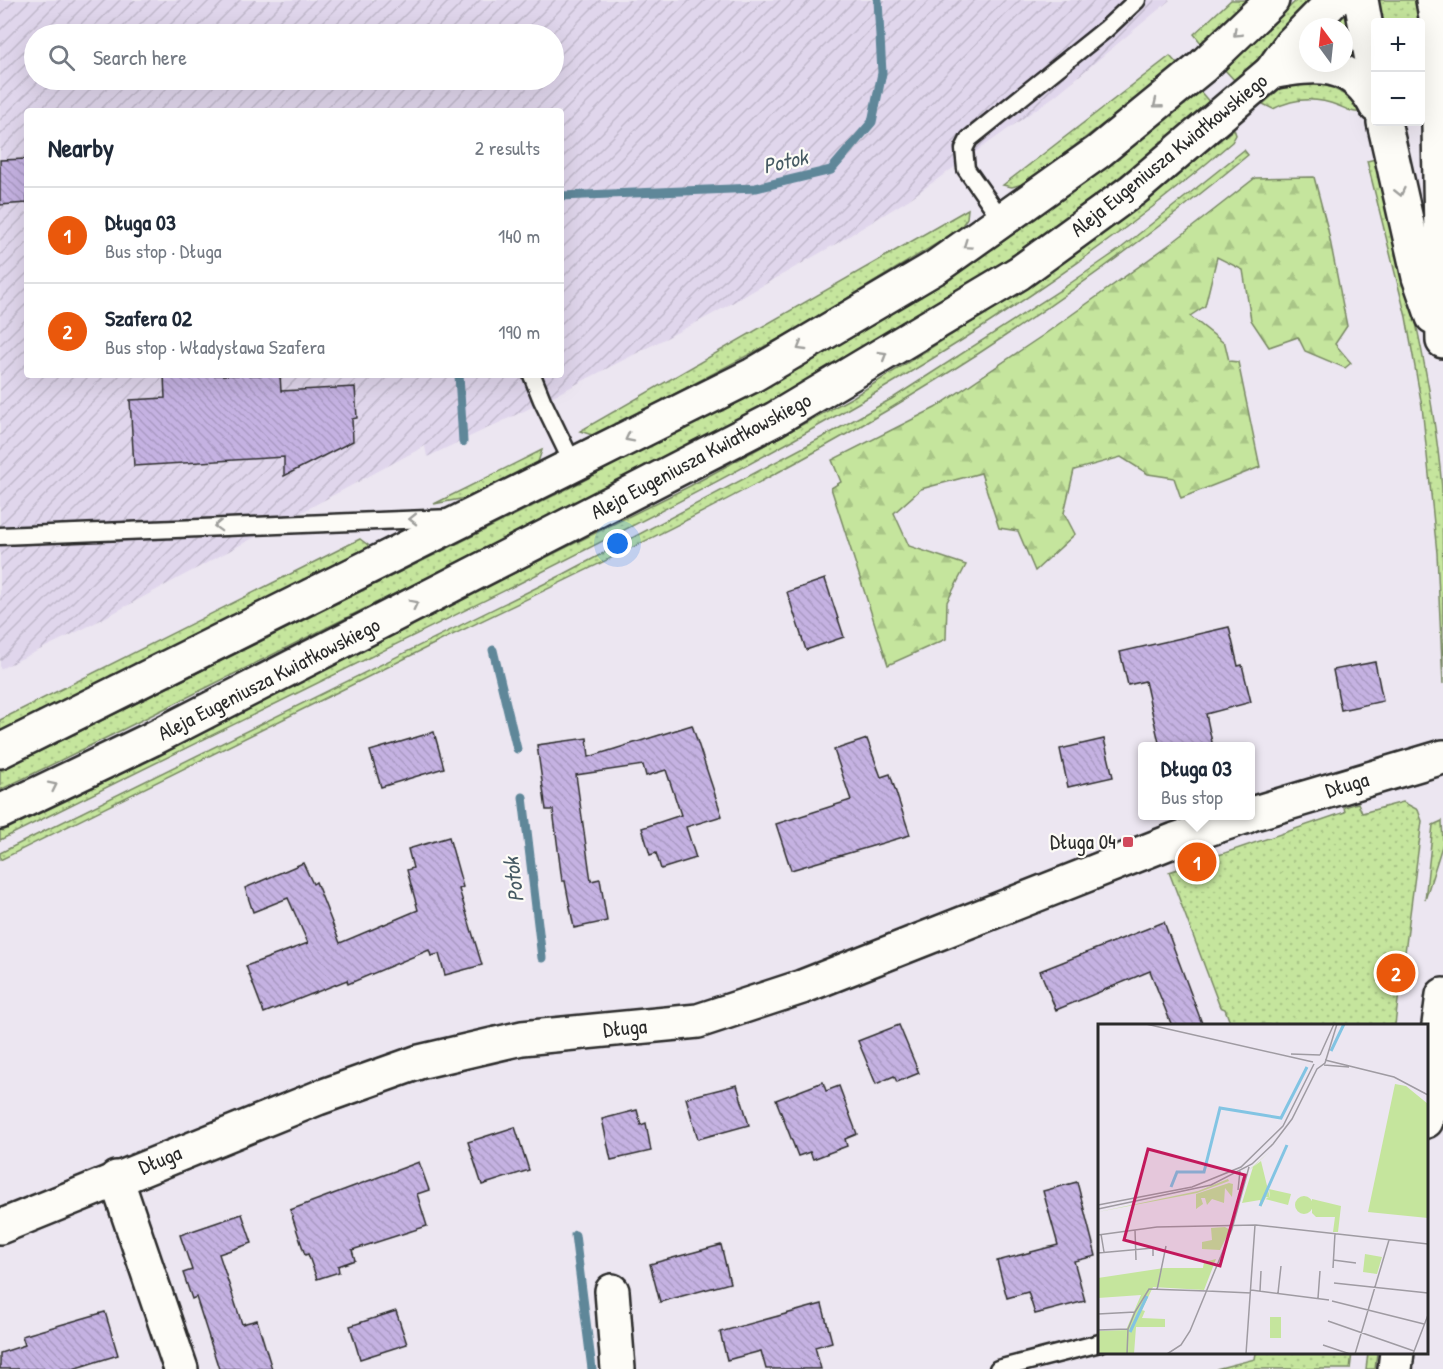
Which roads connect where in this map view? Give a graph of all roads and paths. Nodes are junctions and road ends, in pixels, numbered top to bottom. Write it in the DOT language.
graph roads {
  1 [pos="1137,0"];
  2 [pos="1272,0"];
  3 [pos="1334,0"];
  4 [pos="1361,0"];
  5 [pos="1433,0"];
  6 [pos="1442,33"];
  7 [pos="1271,72"];
  8 [pos="1374,72"];
  9 [pos="1371,103"];
  10 [pos="1383,126"];
  11 [pos="1002,220"];
  12 [pos="1443,341"];
  13 [pos="1443,347"];
  14 [pos="533,378"];
  15 [pos="574,466"];
  16 [pos="472,518"];
  17 [pos="0,536"];
  18 [pos="0,751"];
  19 [pos="1443,757"];
  20 [pos="0,812"];
  21 [pos="1255,813"];
  22 [pos="1235,820"];
  23 [pos="1443,995"];
  24 [pos="1428,1106"];
  25 [pos="116,1178"];
  26 [pos="0,1227"];
  27 [pos="612,1291"];
  28 [pos="1098,1344"];
  29 [pos="1397,1354"];
  30 [pos="181,1369"];
  31 [pos="618,1369"];
  32 [pos="998,1369"];
  33 [pos="1395,1369"];
  1 -- 11 [label="lane"];
  2 -- 11 [label="street, one-way"];
  3 -- 7 [label="street, Aleja Eugeniusza Kwiatkowskiego"];
  4 -- 8 [label="street"];
  5 -- 6 [label="street"];
  6 -- 12 [label="street"];
  7 -- 9 [label="street"];
  20 -- 7 [label="street, Aleja Eugeniusza Kwiatkowskiego, one-way"];
  10 -- 13 [label="street, one-way"];
  11 -- 15 [label="street, one-way"];
  14 -- 15 [label="lane"];
  15 -- 16 [label="street"];
  16 -- 17 [label="lane, one-way"];
  16 -- 18 [label="street"];
  19 -- 21 [label="street, Długa"];
  22 -- 25 [label="street, Długa"];
  23 -- 24 [label="street"];
  25 -- 26 [label="street, Długa"];
  25 -- 30 [label="street"];
  27 -- 31 [label="street"];
  28 -- 32 [label="lane"];
  29 -- 33 [label="street"];
}
